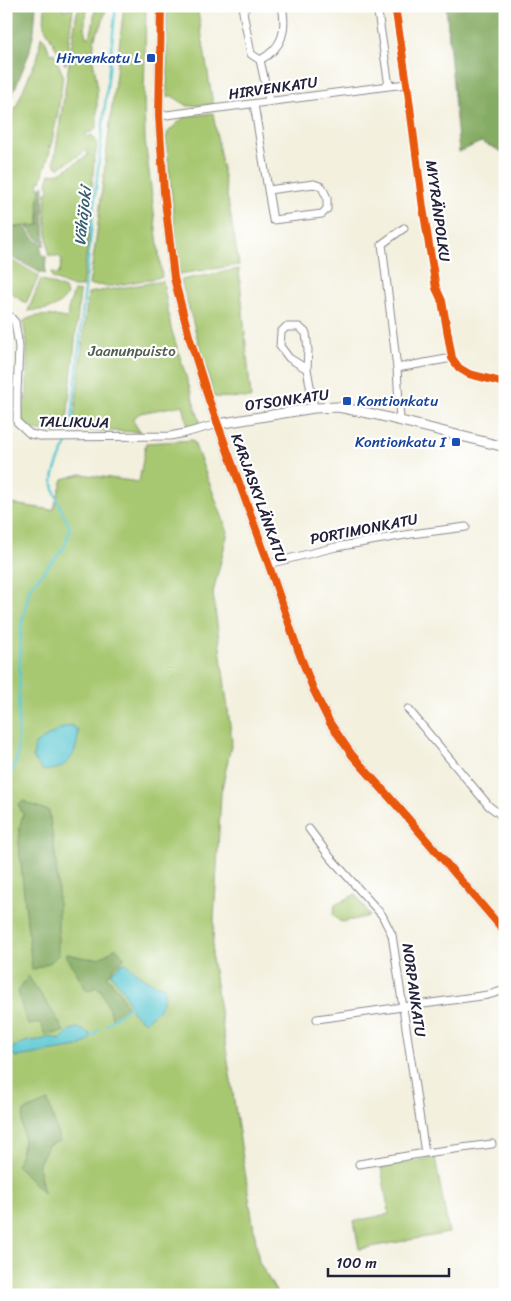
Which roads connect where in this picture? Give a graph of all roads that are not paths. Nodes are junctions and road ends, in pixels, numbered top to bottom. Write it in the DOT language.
graph roads {
  1 [pos="161,6"];
  2 [pos="247,6"];
  3 [pos="282,6"];
  4 [pos="377,6"];
  5 [pos="260,60"];
  6 [pos="407,84"];
  7 [pos="389,86"];
  8 [pos="269,101"];
  9 [pos="254,104"];
  10 [pos="159,116"];
  11 [pos="268,190"];
  12 [pos="404,228"];
  13 [pos="6,312"];
  14 [pos="452,358"];
  15 [pos="397,368"];
  16 [pos="307,369"];
  17 [pos="314,408"];
  18 [pos="400,421"];
  19 [pos="218,424"];
  20 [pos="505,447"];
  21 [pos="466,526"];
  22 [pos="268,564"];
  23 [pos="408,709"];
  24 [pos="505,818"];
  25 [pos="309,829"];
  26 [pos="505,932"];
  27 [pos="505,990"];
  28 [pos="402,1008"];
  29 [pos="317,1019"];
  30 [pos="492,1144"];
  31 [pos="425,1154"];
  32 [pos="359,1164"];
  1 -- 10 [label="street, KARJASKYLÄNKATU"];
  2 -- 5 [label="street"];
  3 -- 5 [label="street"];
  4 -- 7 [label="street"];
  5 -- 8 [label="street"];
  6 -- 7 [label="street, HIRVENKATU"];
  7 -- 8 [label="street, HIRVENKATU"];
  8 -- 9 [label="street, HIRVENKATU"];
  9 -- 10 [label="street, HIRVENKATU"];
  9 -- 11 [label="street"];
  10 -- 19 [label="street, KARJASKYLÄNKATU"];
  11 -- 11 [label="street"];
  12 -- 15 [label="street"];
  13 -- 19 [label="street, TALLIKUJA"];
  14 -- 15 [label="street"];
  15 -- 18 [label="street"];
  16 -- 16 [label="street"];
  16 -- 17 [label="street"];
  17 -- 18 [label="street, OTSONKATU"];
  17 -- 19 [label="street, OTSONKATU"];
  18 -- 20 [label="street, OTSONKATU"];
  19 -- 22 [label="street, KARJASKYLÄNKATU"];
  21 -- 22 [label="street, PORTIMONKATU"];
  22 -- 26 [label="street, KARJASKYLÄNKATU"];
  23 -- 24 [label="street"];
  25 -- 28 [label="street, NORPANKATU"];
  27 -- 28 [label="street"];
  28 -- 29 [label="street"];
  28 -- 31 [label="street, NORPANKATU"];
  30 -- 31 [label="street"];
  31 -- 32 [label="street"];
}
